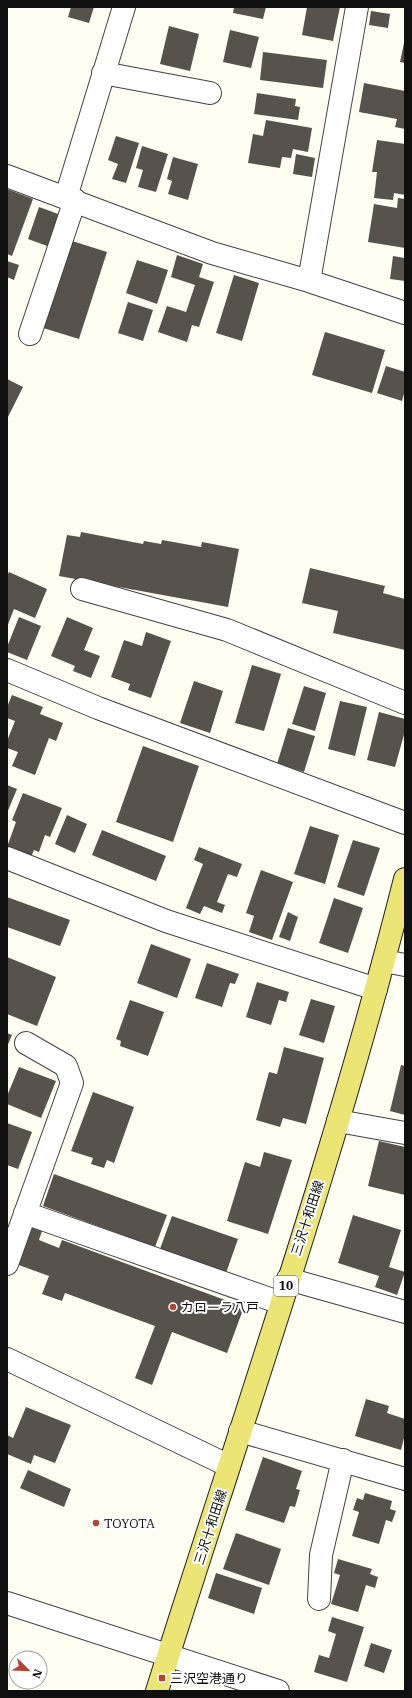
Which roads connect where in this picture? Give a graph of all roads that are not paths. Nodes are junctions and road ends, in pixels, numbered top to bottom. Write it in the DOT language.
graph roads {
  1 [pos="124,7"];
  2 [pos="357,7"];
  3 [pos="103,73"];
  4 [pos="210,93"];
  5 [pos="7,176"];
  6 [pos="70,198"];
  7 [pos="309,281"];
  8 [pos="405,313"];
  9 [pos="30,334"];
  10 [pos="82,589"];
  11 [pos="7,670"];
  12 [pos="405,703"];
  13 [pos="405,822"];
  14 [pos="7,858"];
  15 [pos="405,879"];
  16 [pos="395,963"];
  17 [pos="376,989"];
  18 [pos="26,1043"];
  19 [pos="338,1120"];
  20 [pos="405,1133"];
  21 [pos="25,1213"];
  22 [pos="7,1264"];
  23 [pos="288,1279"];
  24 [pos="281,1303"];
  25 [pos="405,1312"];
  26 [pos="7,1359"];
  27 [pos="240,1431"];
  28 [pos="343,1460"];
  29 [pos="229,1466"];
  30 [pos="405,1479"];
  31 [pos="319,1599"];
  32 [pos="7,1603"];
  33 [pos="168,1657"];
  34 [pos="158,1691"];
  35 [pos="278,1691"];
  1 -- 3 [label="street"];
  2 -- 7 [label="street"];
  3 -- 4 [label="street"];
  3 -- 6 [label="street"];
  5 -- 6 [label="street"];
  6 -- 7 [label="street"];
  6 -- 9 [label="street"];
  7 -- 8 [label="street"];
  10 -- 12 [label="street"];
  11 -- 13 [label="street"];
  14 -- 17 [label="street"];
  15 -- 16 [label="main road, 三沢十和田線 / 10"];
  16 -- 17 [label="main road, 三沢十和田線 / 10"];
  17 -- 19 [label="main road, 三沢十和田線 / 10"];
  18 -- 21 [label="street"];
  19 -- 20 [label="street"];
  19 -- 23 [label="main road, 三沢十和田線 / 10"];
  21 -- 22 [label="street"];
  21 -- 24 [label="street"];
  23 -- 24 [label="main road, 三沢十和田線 / 10"];
  23 -- 25 [label="street"];
  24 -- 27 [label="main road, 三沢十和田線 / 10"];
  26 -- 29 [label="street"];
  27 -- 28 [label="street"];
  27 -- 29 [label="main road, 三沢十和田線 / 10"];
  28 -- 30 [label="street"];
  28 -- 31 [label="street"];
  29 -- 33 [label="main road, 三沢十和田線 / 10"];
  32 -- 33 [label="street"];
  33 -- 34 [label="main road, 三沢十和田線 / 10"];
  33 -- 35 [label="street"];
}
